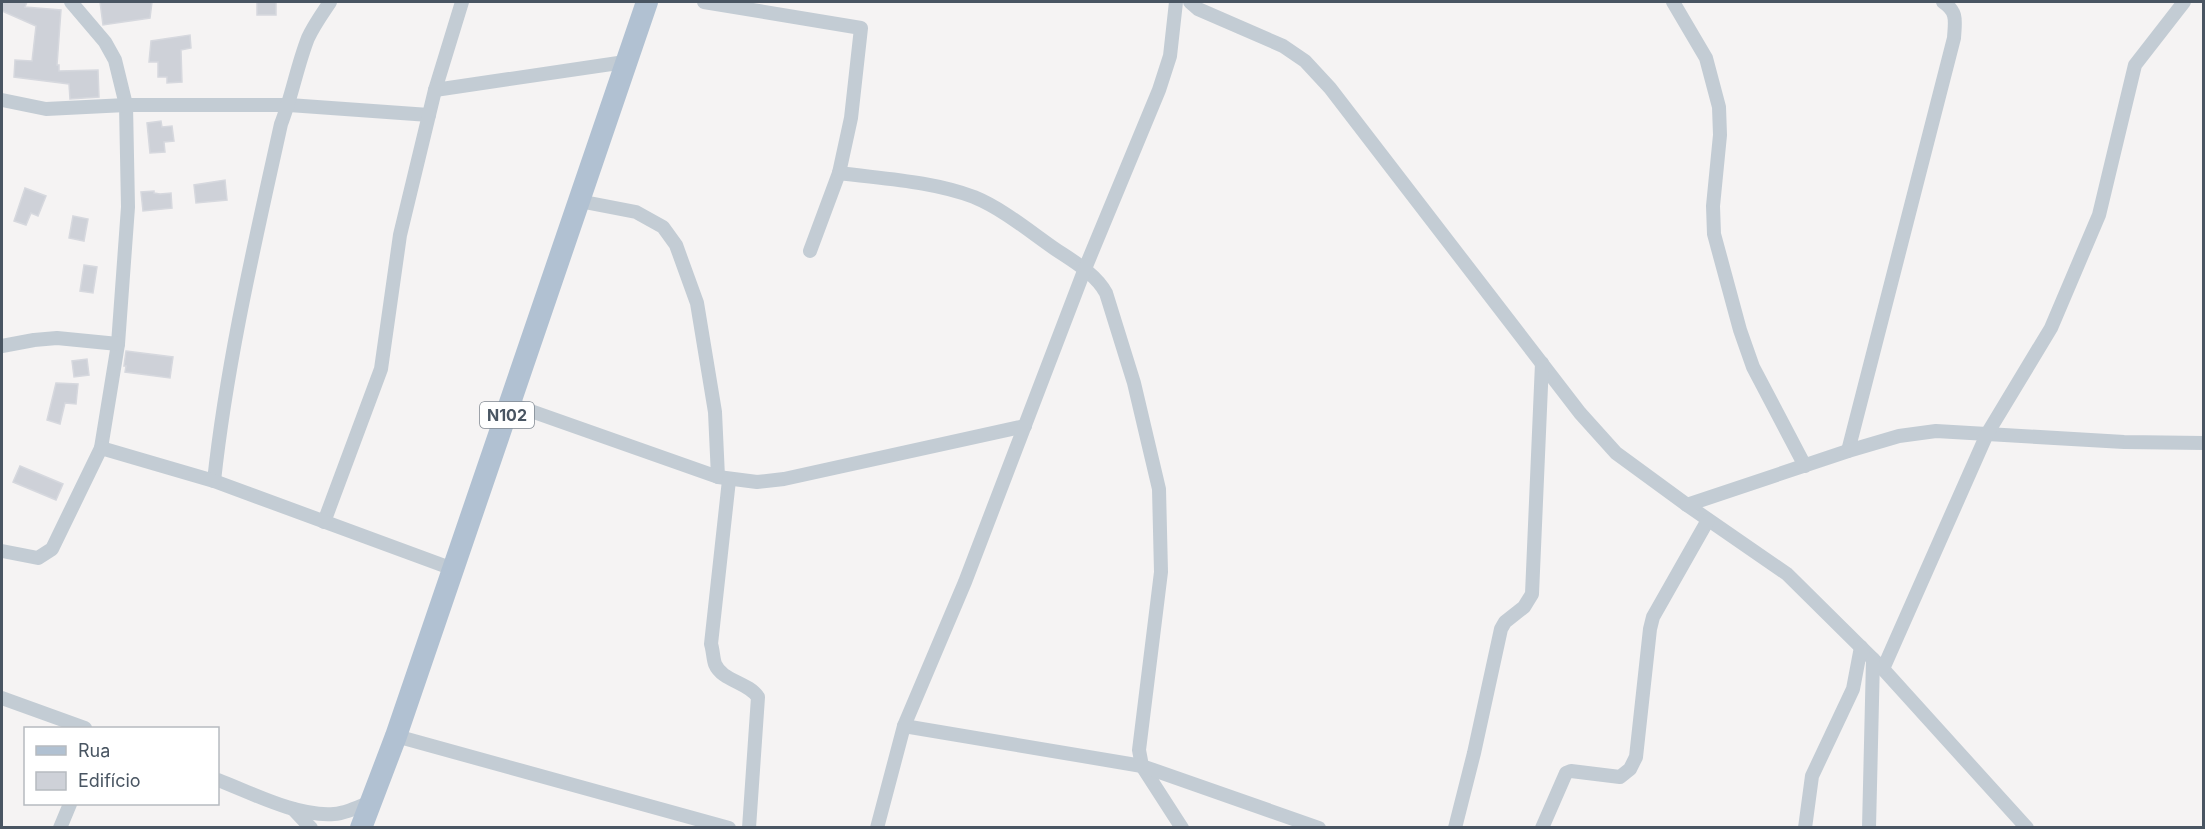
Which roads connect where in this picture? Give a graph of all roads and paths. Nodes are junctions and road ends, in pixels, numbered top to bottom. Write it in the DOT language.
graph roads {
  1 [pos="71,2"];
  2 [pos="330,2"];
  3 [pos="462,2"];
  4 [pos="647,2"];
  5 [pos="704,2"];
  6 [pos="1176,2"];
  7 [pos="1190,2"];
  8 [pos="1673,2"];
  9 [pos="1943,2"];
  10 [pos="2184,2"];
  11 [pos="626,62"];
  12 [pos="435,90"];
  13 [pos="2,100"];
  14 [pos="126,105"];
  15 [pos="289,105"];
  16 [pos="429,115"];
  17 [pos="839,173"];
  18 [pos="579,201"];
  19 [pos="810,251"];
  20 [pos="1084,271"];
  21 [pos="118,344"];
  22 [pos="2,346"];
  23 [pos="1542,363"];
  24 [pos="511,404"];
  25 [pos="1025,426"];
  26 [pos="1987,434"];
  27 [pos="2204,443"];
  28 [pos="101,448"];
  29 [pos="1848,451"];
  30 [pos="1805,466"];
  31 [pos="723,478"];
  32 [pos="214,481"];
  33 [pos="1687,505"];
  34 [pos="1708,520"];
  35 [pos="324,522"];
  36 [pos="2,551"];
  37 [pos="453,569"];
  38 [pos="1860,647"];
  39 [pos="1878,664"];
  40 [pos="2,698"];
  41 [pos="904,726"];
  42 [pos="80,727"];
  43 [pos="396,736"];
  44 [pos="1142,766"];
  45 [pos="219,780"];
  46 [pos="370,802"];
  47 [pos="70,805"];
  48 [pos="293,809"];
  49 [pos="60,828"];
  50 [pos="311,828"];
  51 [pos="361,828"];
  52 [pos="729,828"];
  53 [pos="749,828"];
  54 [pos="877,828"];
  55 [pos="1182,828"];
  56 [pos="1319,828"];
  57 [pos="1455,828"];
  58 [pos="1542,828"];
  59 [pos="1805,828"];
  60 [pos="1869,828"];
  61 [pos="2027,828"];
  1 -- 14 [label="street"];
  2 -- 15 [label="street"];
  3 -- 12 [label="street"];
  4 -- 11 [label="main road, N102"];
  5 -- 17 [label="street"];
  6 -- 20 [label="street"];
  7 -- 23 [label="street"];
  8 -- 30 [label="street"];
  9 -- 29 [label="street"];
  10 -- 26 [label="street"];
  11 -- 12 [label="street"];
  11 -- 18 [label="main road, N102"];
  12 -- 16 [label="street"];
  13 -- 14 [label="street"];
  14 -- 15 [label="street"];
  14 -- 21 [label="street"];
  15 -- 16 [label="street"];
  15 -- 32 [label="street"];
  16 -- 35 [label="street"];
  17 -- 19 [label="street"];
  17 -- 20 [label="street"];
  18 -- 24 [label="main road, N102"];
  18 -- 31 [label="street"];
  20 -- 25 [label="street"];
  20 -- 44 [label="street"];
  21 -- 22 [label="street"];
  21 -- 28 [label="street"];
  23 -- 33 [label="street"];
  23 -- 57 [label="street"];
  24 -- 31 [label="street"];
  24 -- 37 [label="main road, N102"];
  25 -- 31 [label="street"];
  25 -- 41 [label="street"];
  26 -- 27 [label="street"];
  26 -- 29 [label="street"];
  26 -- 39 [label="street"];
  28 -- 32 [label="street"];
  28 -- 36 [label="street"];
  29 -- 30 [label="street"];
  30 -- 33 [label="street"];
  31 -- 53 [label="street"];
  32 -- 35 [label="street"];
  33 -- 34 [label="street"];
  34 -- 38 [label="street"];
  34 -- 58 [label="street"];
  35 -- 37 [label="street"];
  37 -- 43 [label="main road, N102"];
  38 -- 39 [label="street"];
  38 -- 59 [label="street"];
  39 -- 60 [label="street"];
  39 -- 61 [label="street"];
  40 -- 42 [label="street"];
  41 -- 44 [label="street"];
  41 -- 54 [label="street"];
  43 -- 46 [label="main road, N102"];
  43 -- 52 [label="street"];
  44 -- 55 [label="street"];
  44 -- 56 [label="street"];
  45 -- 48 [label="street"];
  46 -- 48 [label="street"];
  46 -- 51 [label="main road, N102"];
  47 -- 49 [label="street"];
  48 -- 50 [label="street"];
}
